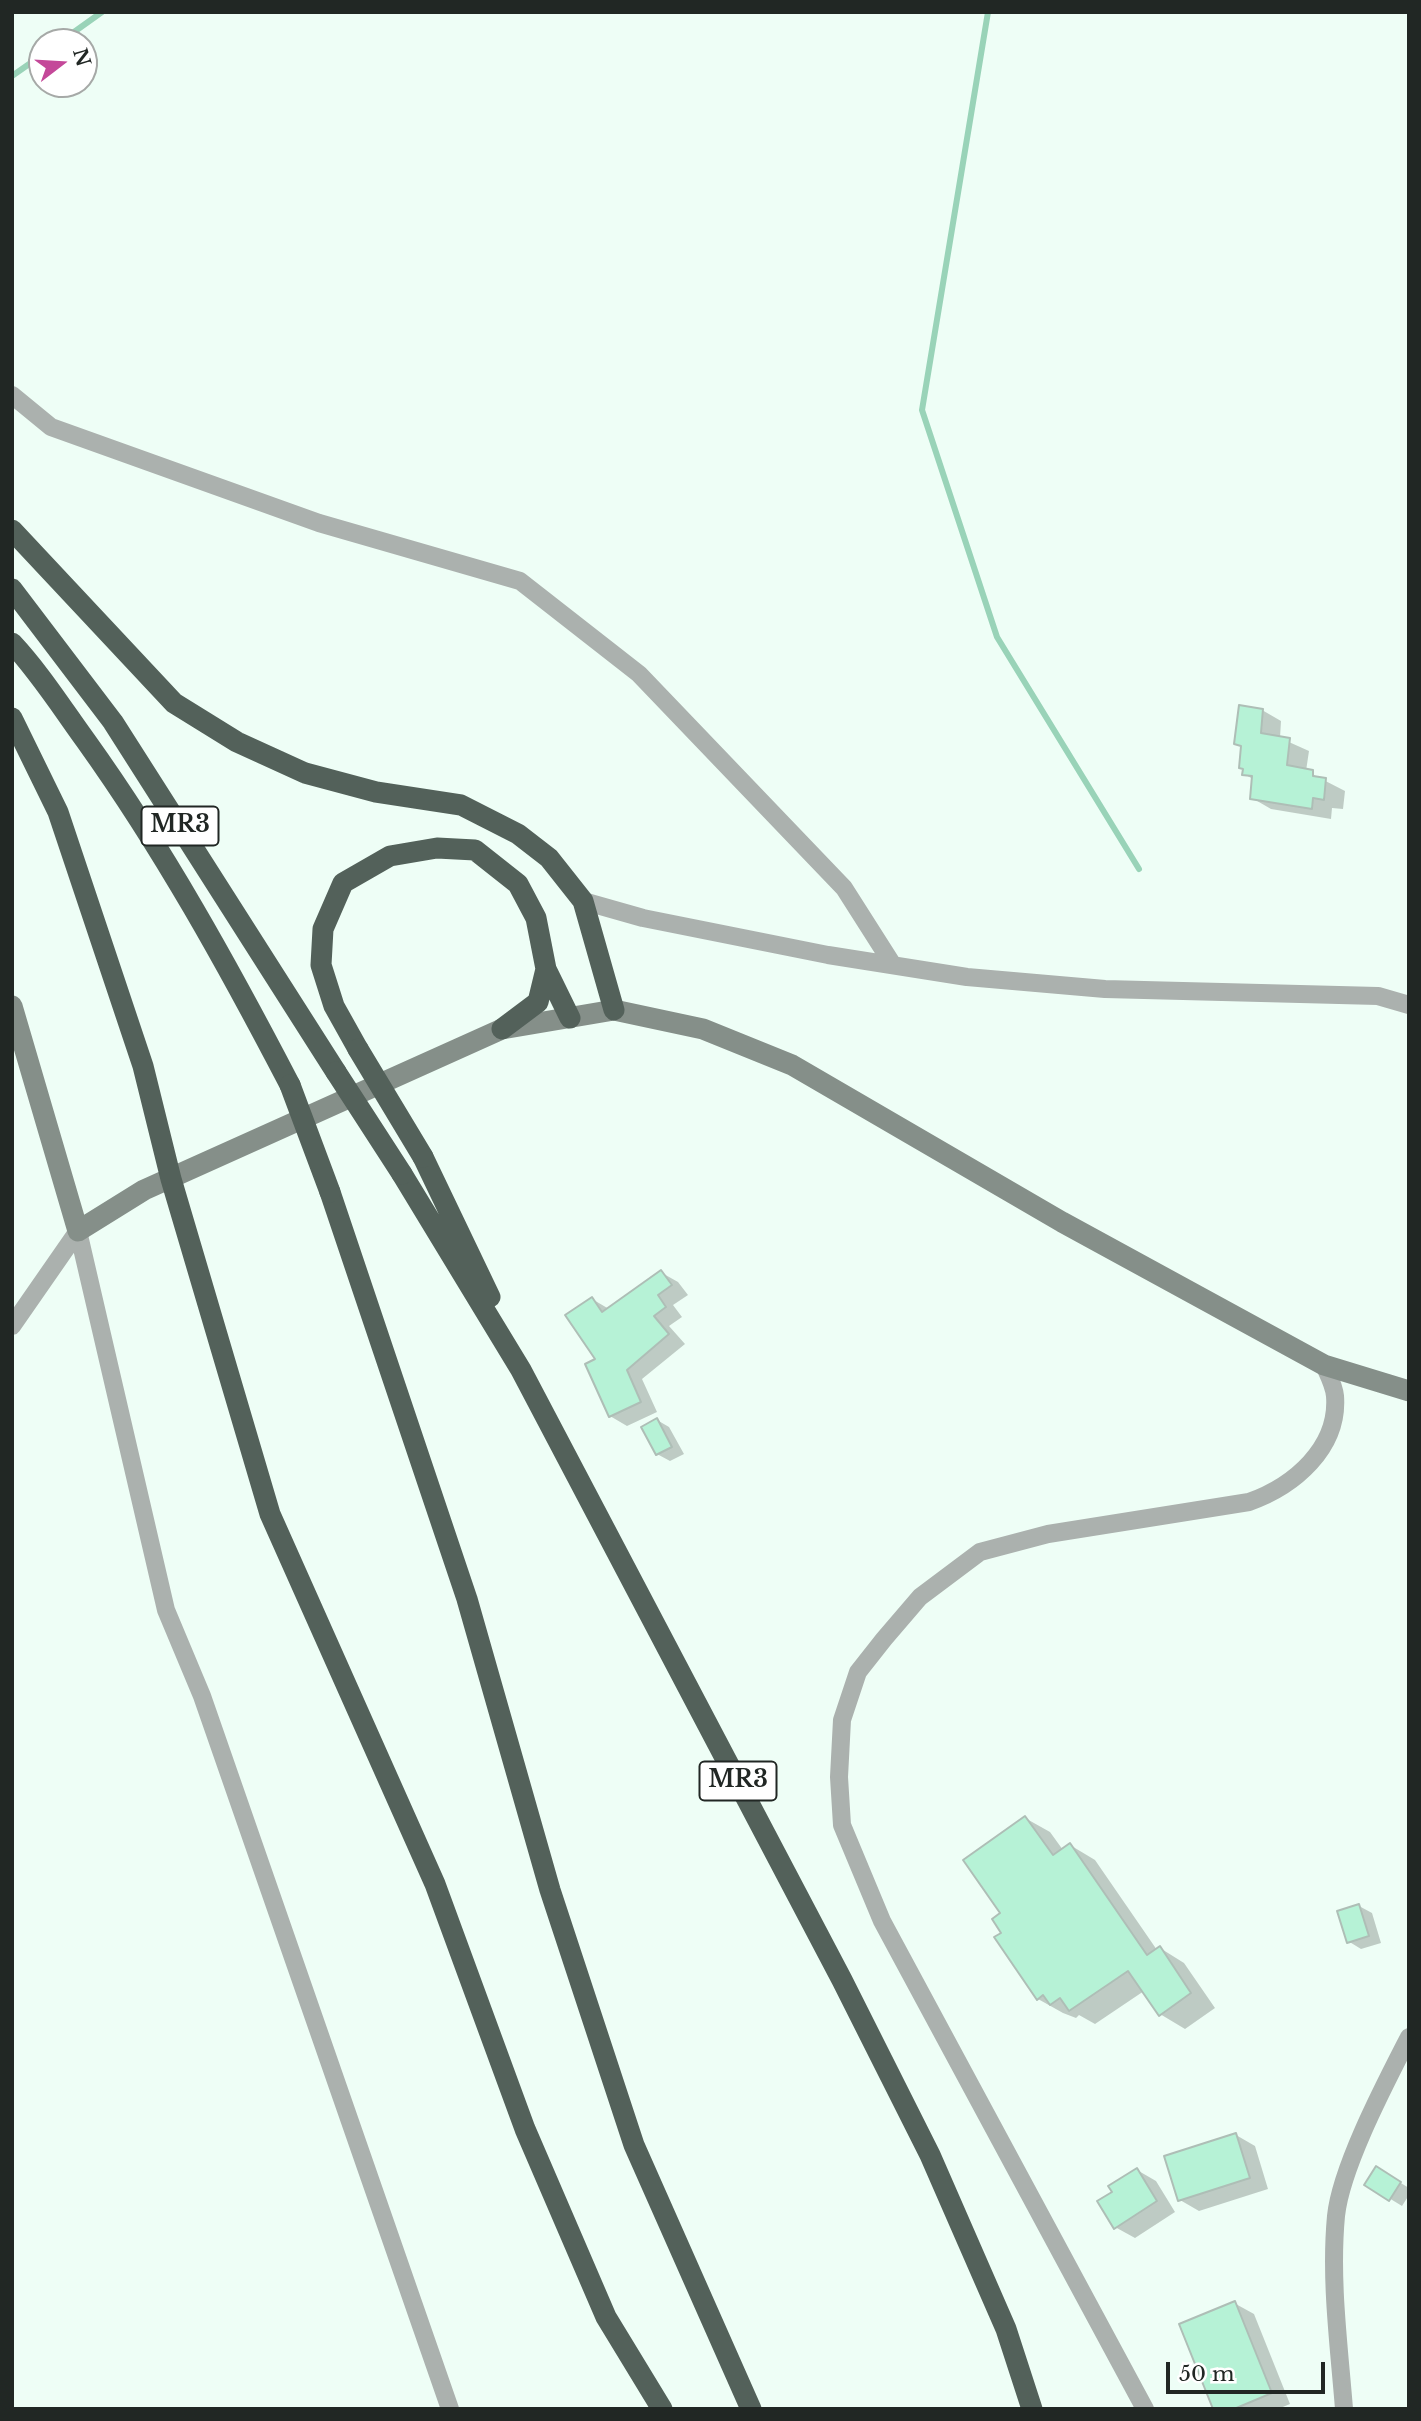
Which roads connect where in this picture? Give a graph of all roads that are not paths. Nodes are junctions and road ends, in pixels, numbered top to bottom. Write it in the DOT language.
graph roads {
  1 [pos="12,395"];
  2 [pos="12,530"];
  3 [pos="12,589"];
  4 [pos="12,643"];
  5 [pos="12,718"];
  6 [pos="583,901"];
  7 [pos="892,965"];
  8 [pos="546,969"];
  9 [pos="1409,1005"];
  10 [pos="12,1006"];
  11 [pos="614,1010"];
  12 [pos="570,1018"];
  13 [pos="502,1029"];
  14 [pos="171,1179"];
  15 [pos="78,1231"];
  16 [pos="12,1326"];
  17 [pos="1324,1365"];
  18 [pos="521,1370"];
  19 [pos="1409,1391"];
  20 [pos="1409,2037"];
  21 [pos="450,2409"];
  22 [pos="662,2409"];
  23 [pos="751,2409"];
  24 [pos="1032,2409"];
  25 [pos="1145,2409"];
  26 [pos="1344,2409"];
  1 -- 7 [label="street"];
  2 -- 6 [label="highway"];
  3 -- 18 [label="highway, MR3, bridge"];
  4 -- 23 [label="highway, MR3, bridge"];
  5 -- 14 [label="highway"];
  6 -- 7 [label="street"];
  6 -- 11 [label="highway"];
  7 -- 9 [label="street"];
  8 -- 12 [label="highway"];
  8 -- 13 [label="highway"];
  8 -- 18 [label="highway, bridge"];
  10 -- 15 [label="main road"];
  11 -- 12 [label="main road"];
  11 -- 17 [label="main road"];
  12 -- 13 [label="main road"];
  13 -- 14 [label="main road"];
  14 -- 15 [label="main road"];
  14 -- 22 [label="highway"];
  15 -- 16 [label="street"];
  15 -- 21 [label="street"];
  17 -- 19 [label="main road"];
  17 -- 25 [label="street"];
  18 -- 24 [label="highway, MR3"];
  20 -- 26 [label="street"];
}
